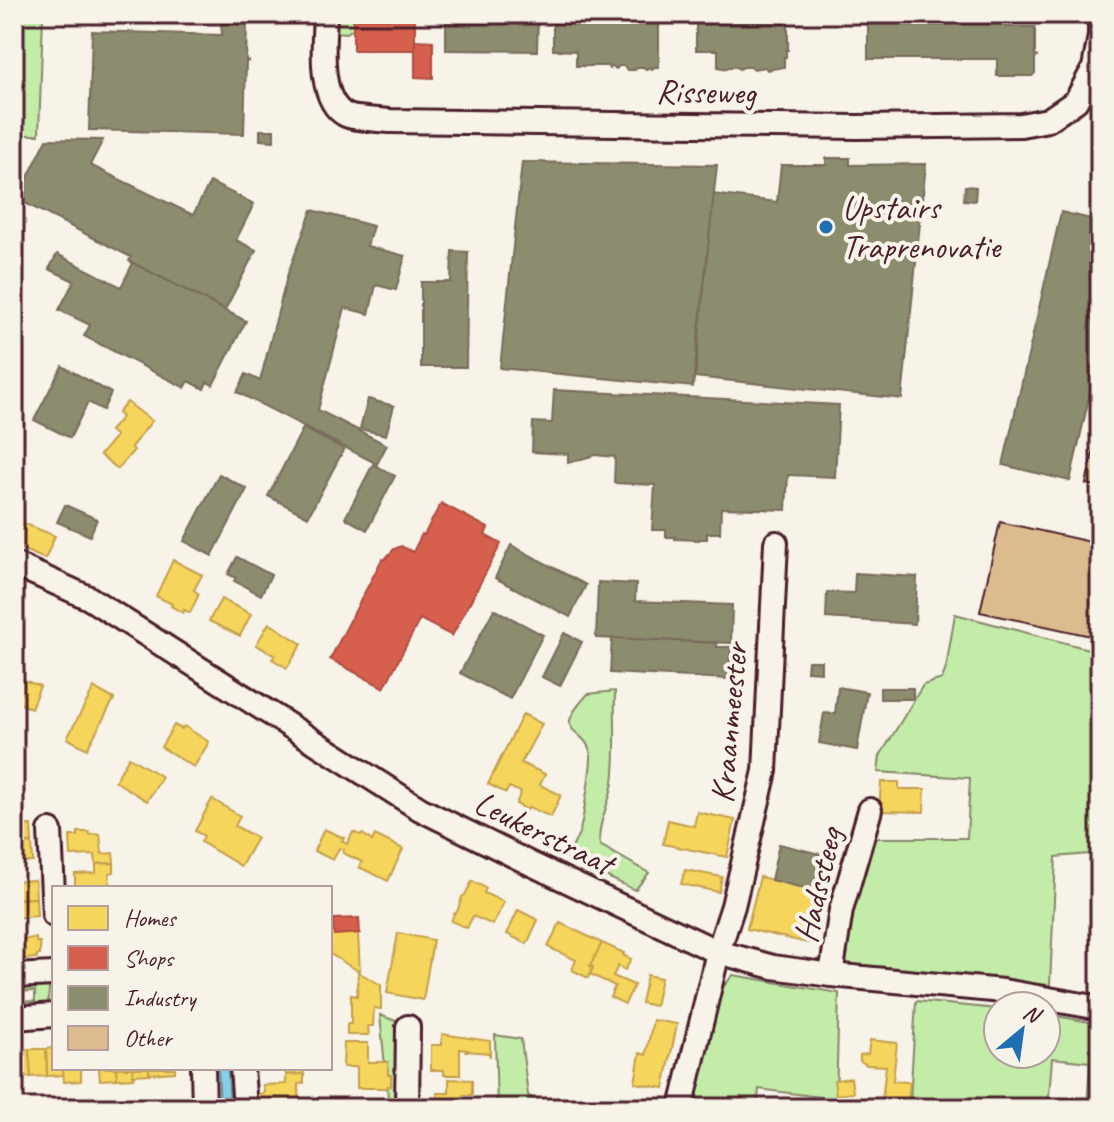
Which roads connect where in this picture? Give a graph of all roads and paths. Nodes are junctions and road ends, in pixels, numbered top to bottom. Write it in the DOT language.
graph roads {
  1 [pos="325,14"];
  2 [pos="1100,14"];
  3 [pos="776,543"];
  4 [pos="14,564"];
  5 [pos="870,810"];
  6 [pos="50,831"];
  7 [pos="53,886"];
  8 [pos="718,952"];
  9 [pos="52,974"];
  10 [pos="831,975"];
  11 [pos="14,976"];
  12 [pos="1100,1008"];
  13 [pos="52,1015"];
  14 [pos="14,1018"];
  15 [pos="408,1027"];
  16 [pos="203,1070"];
  17 [pos="242,1070"];
  18 [pos="204,1108"];
  19 [pos="245,1108"];
  20 [pos="407,1108"];
  21 [pos="681,1108"];
  1 -- 2 [label="street, Risseweg"];
  3 -- 8 [label="street, Kraanmeester"];
  4 -- 8 [label="street, Leukerstraat"];
  5 -- 10 [label="street, Hadssteeg"];
  6 -- 7 [label="street"];
  8 -- 10 [label="street, Leukerstraat"];
  8 -- 21 [label="street, Kraanmeester"];
  9 -- 11 [label="street"];
  10 -- 12 [label="street, Leukerstraat"];
  13 -- 14 [label="street"];
  15 -- 20 [label="street"];
  16 -- 18 [label="street"];
  17 -- 19 [label="street"];
}
